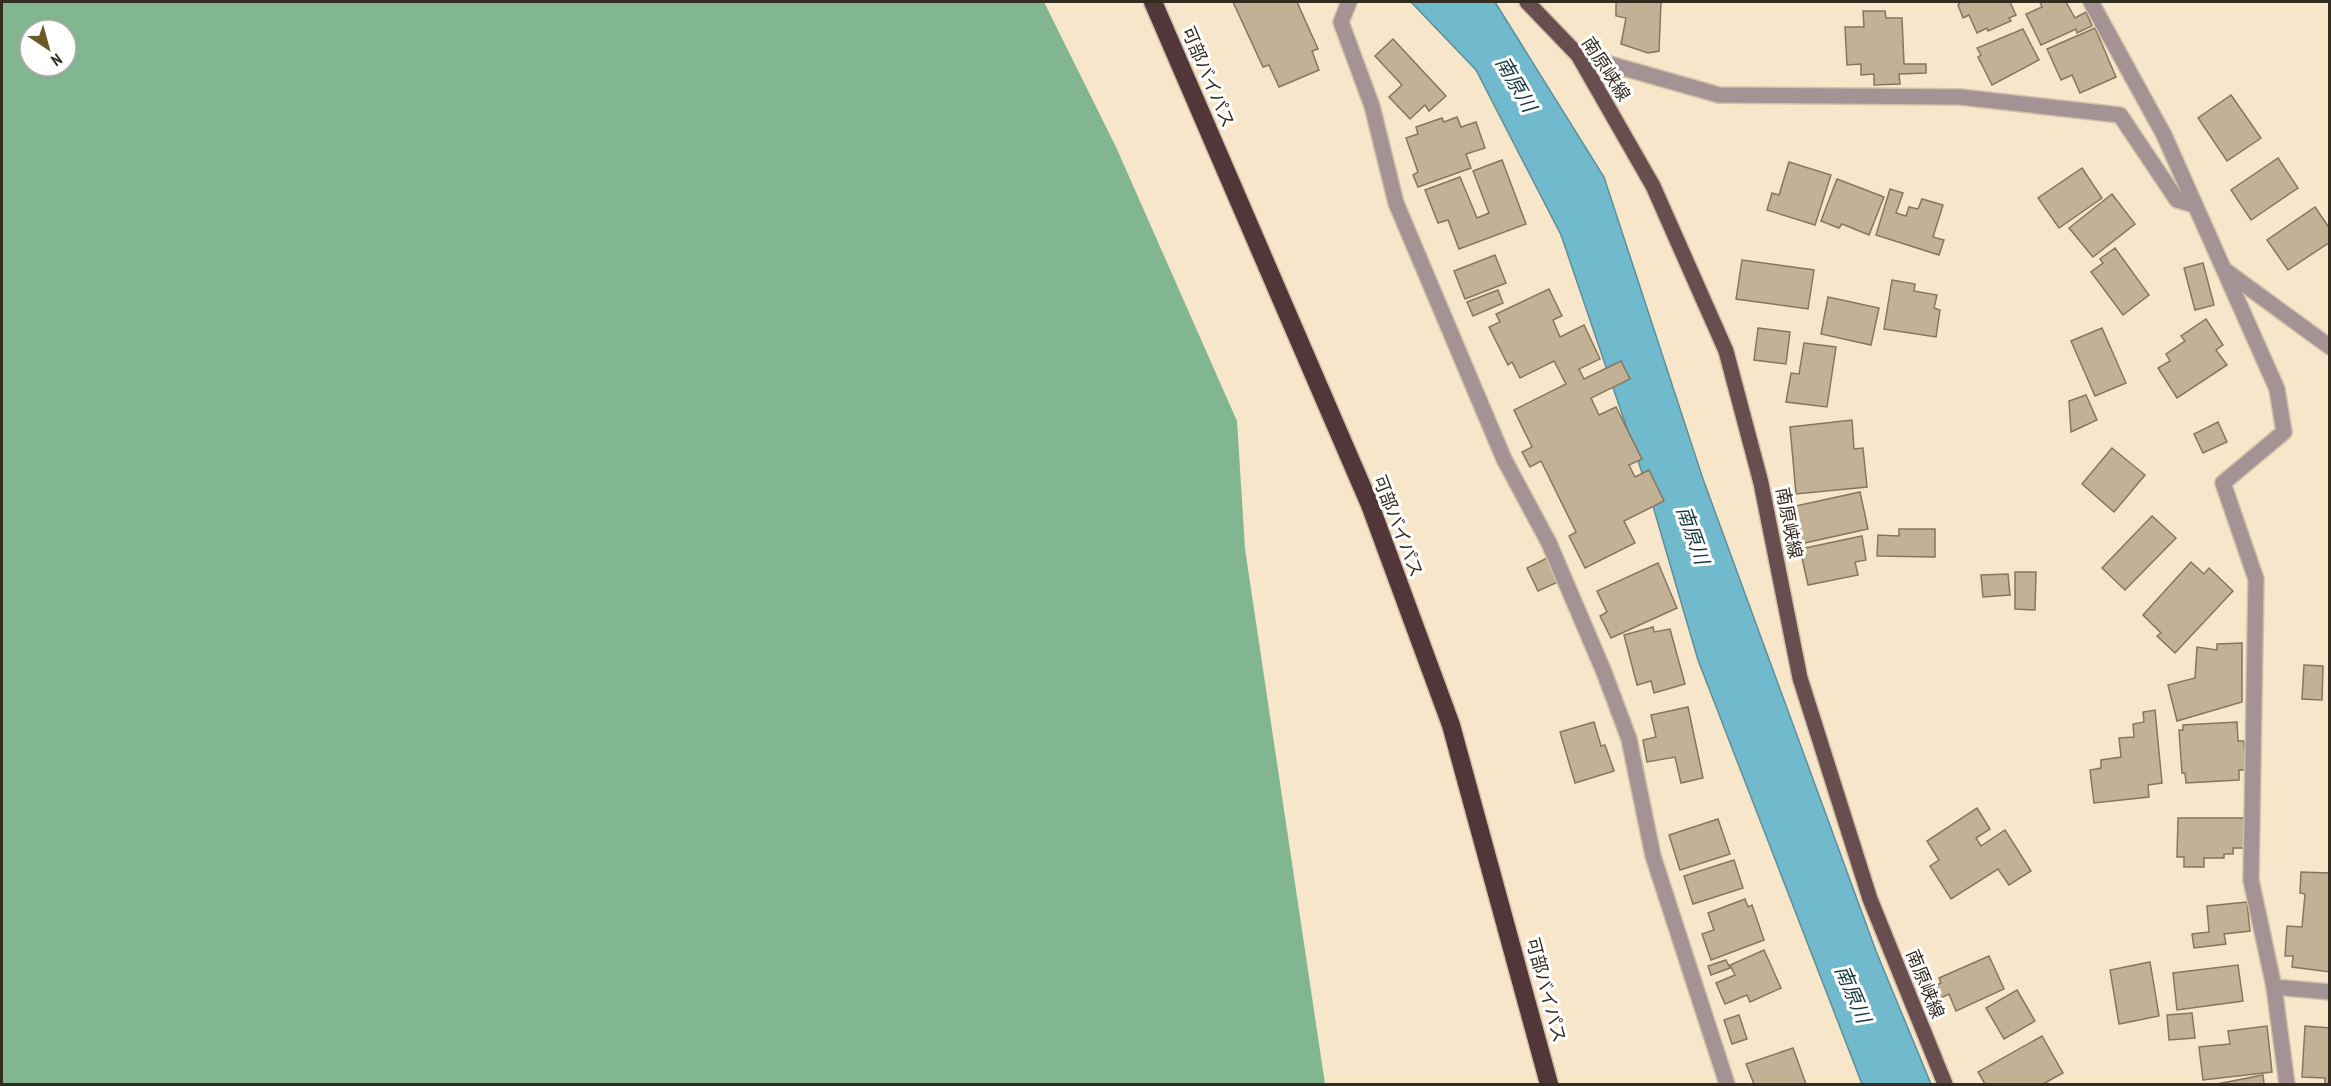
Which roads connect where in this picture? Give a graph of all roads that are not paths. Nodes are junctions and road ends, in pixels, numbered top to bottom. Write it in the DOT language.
graph roads {
  1 [pos="1153,2"];
  2 [pos="1349,2"];
  3 [pos="1527,2"];
  4 [pos="2091,2"];
  5 [pos="1578,55"];
  6 [pos="2195,205"];
  7 [pos="2224,270"];
  8 [pos="2330,347"];
  9 [pos="2274,987"];
  10 [pos="2330,993"];
  11 [pos="1549,1084"];
  12 [pos="1727,1084"];
  13 [pos="1945,1084"];
  14 [pos="2287,1084"];
  1 -- 11 [label="highway, 可部バイパス"];
  2 -- 12 [label="street"];
  3 -- 5 [label="main road, 南原峡線"];
  4 -- 6 [label="street"];
  5 -- 6 [label="street"];
  5 -- 13 [label="main road, 南原峡線"];
  6 -- 7 [label="street"];
  7 -- 8 [label="street"];
  7 -- 9 [label="street"];
  9 -- 10 [label="street"];
  9 -- 14 [label="street"];
}
